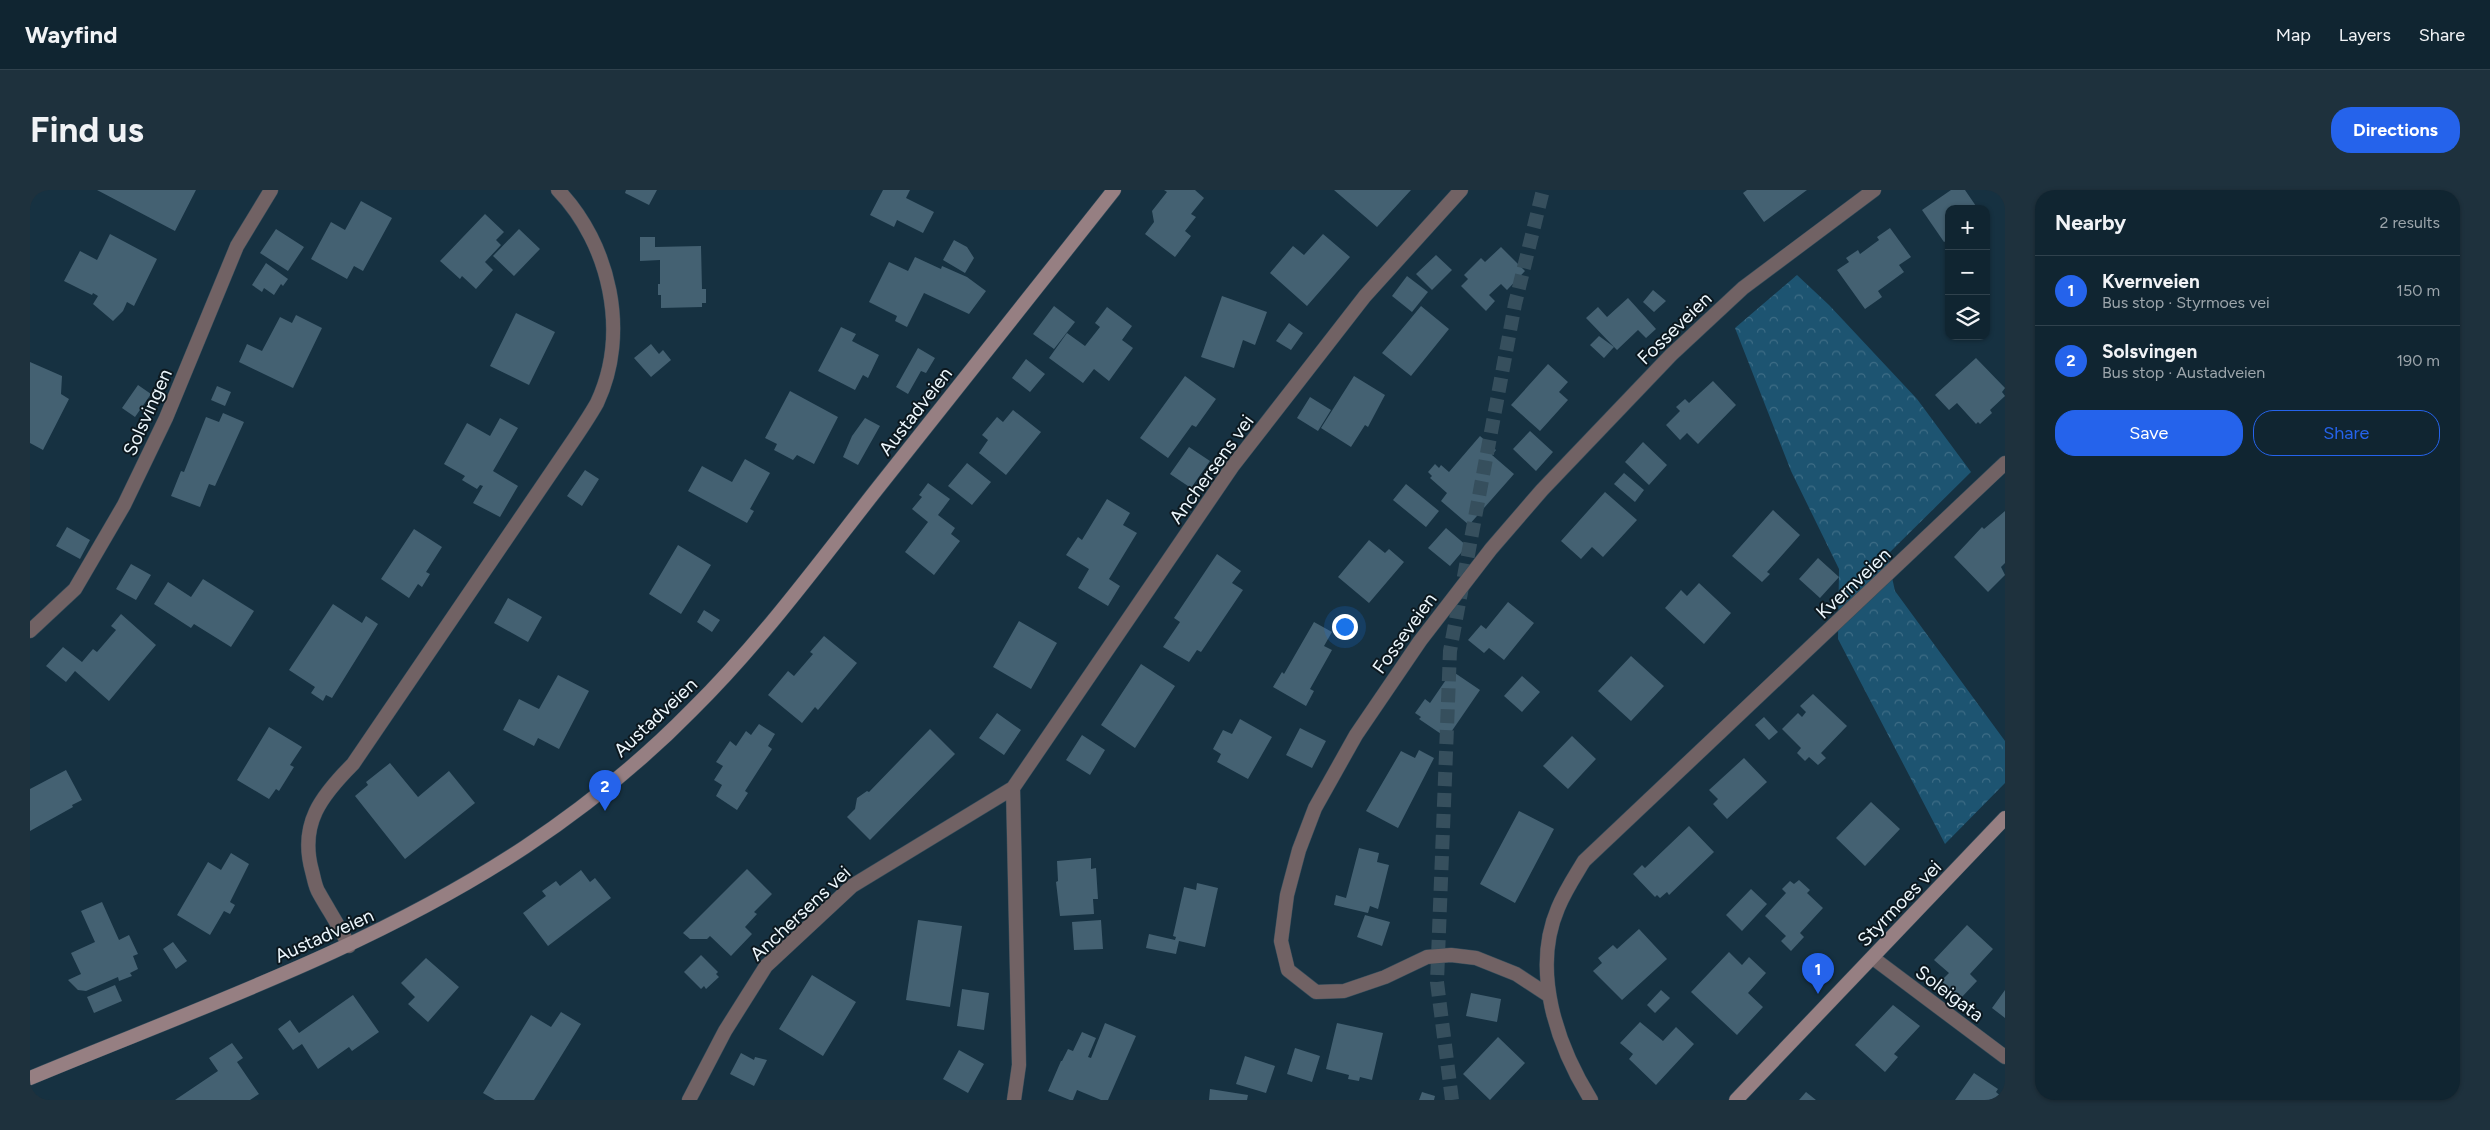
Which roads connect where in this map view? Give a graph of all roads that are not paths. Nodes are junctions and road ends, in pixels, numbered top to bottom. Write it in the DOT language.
graph roads {
  1 [pos="272,190"];
  2 [pos="558,190"];
  3 [pos="1114,190"];
  4 [pos="1462,190"];
  5 [pos="1874,190"];
  6 [pos="2005,464"];
  7 [pos="30,631"];
  8 [pos="1013,788"];
  9 [pos="2004,821"];
  10 [pos="349,946"];
  11 [pos="1873,958"];
  12 [pos="1548,995"];
  13 [pos="2005,1057"];
  14 [pos="30,1078"];
  15 [pos="689,1100"];
  16 [pos="1014,1100"];
  17 [pos="1591,1100"];
  18 [pos="1736,1100"];
  1 -- 7 [label="street, Solsvingen"];
  2 -- 10 [label="street"];
  3 -- 10 [label="main road, Austadveien"];
  4 -- 8 [label="street, Anchersens vei"];
  5 -- 12 [label="street, Fosseveien"];
  6 -- 12 [label="street, Kvernveien"];
  8 -- 15 [label="street, Anchersens vei"];
  8 -- 16 [label="street"];
  9 -- 11 [label="main road, Styrmoes vei"];
  10 -- 14 [label="main road, Austadveien"];
  11 -- 13 [label="street, Soleigata"];
  11 -- 18 [label="main road, Styrmoes vei"];
  12 -- 17 [label="street, Kvernveien"];
}
